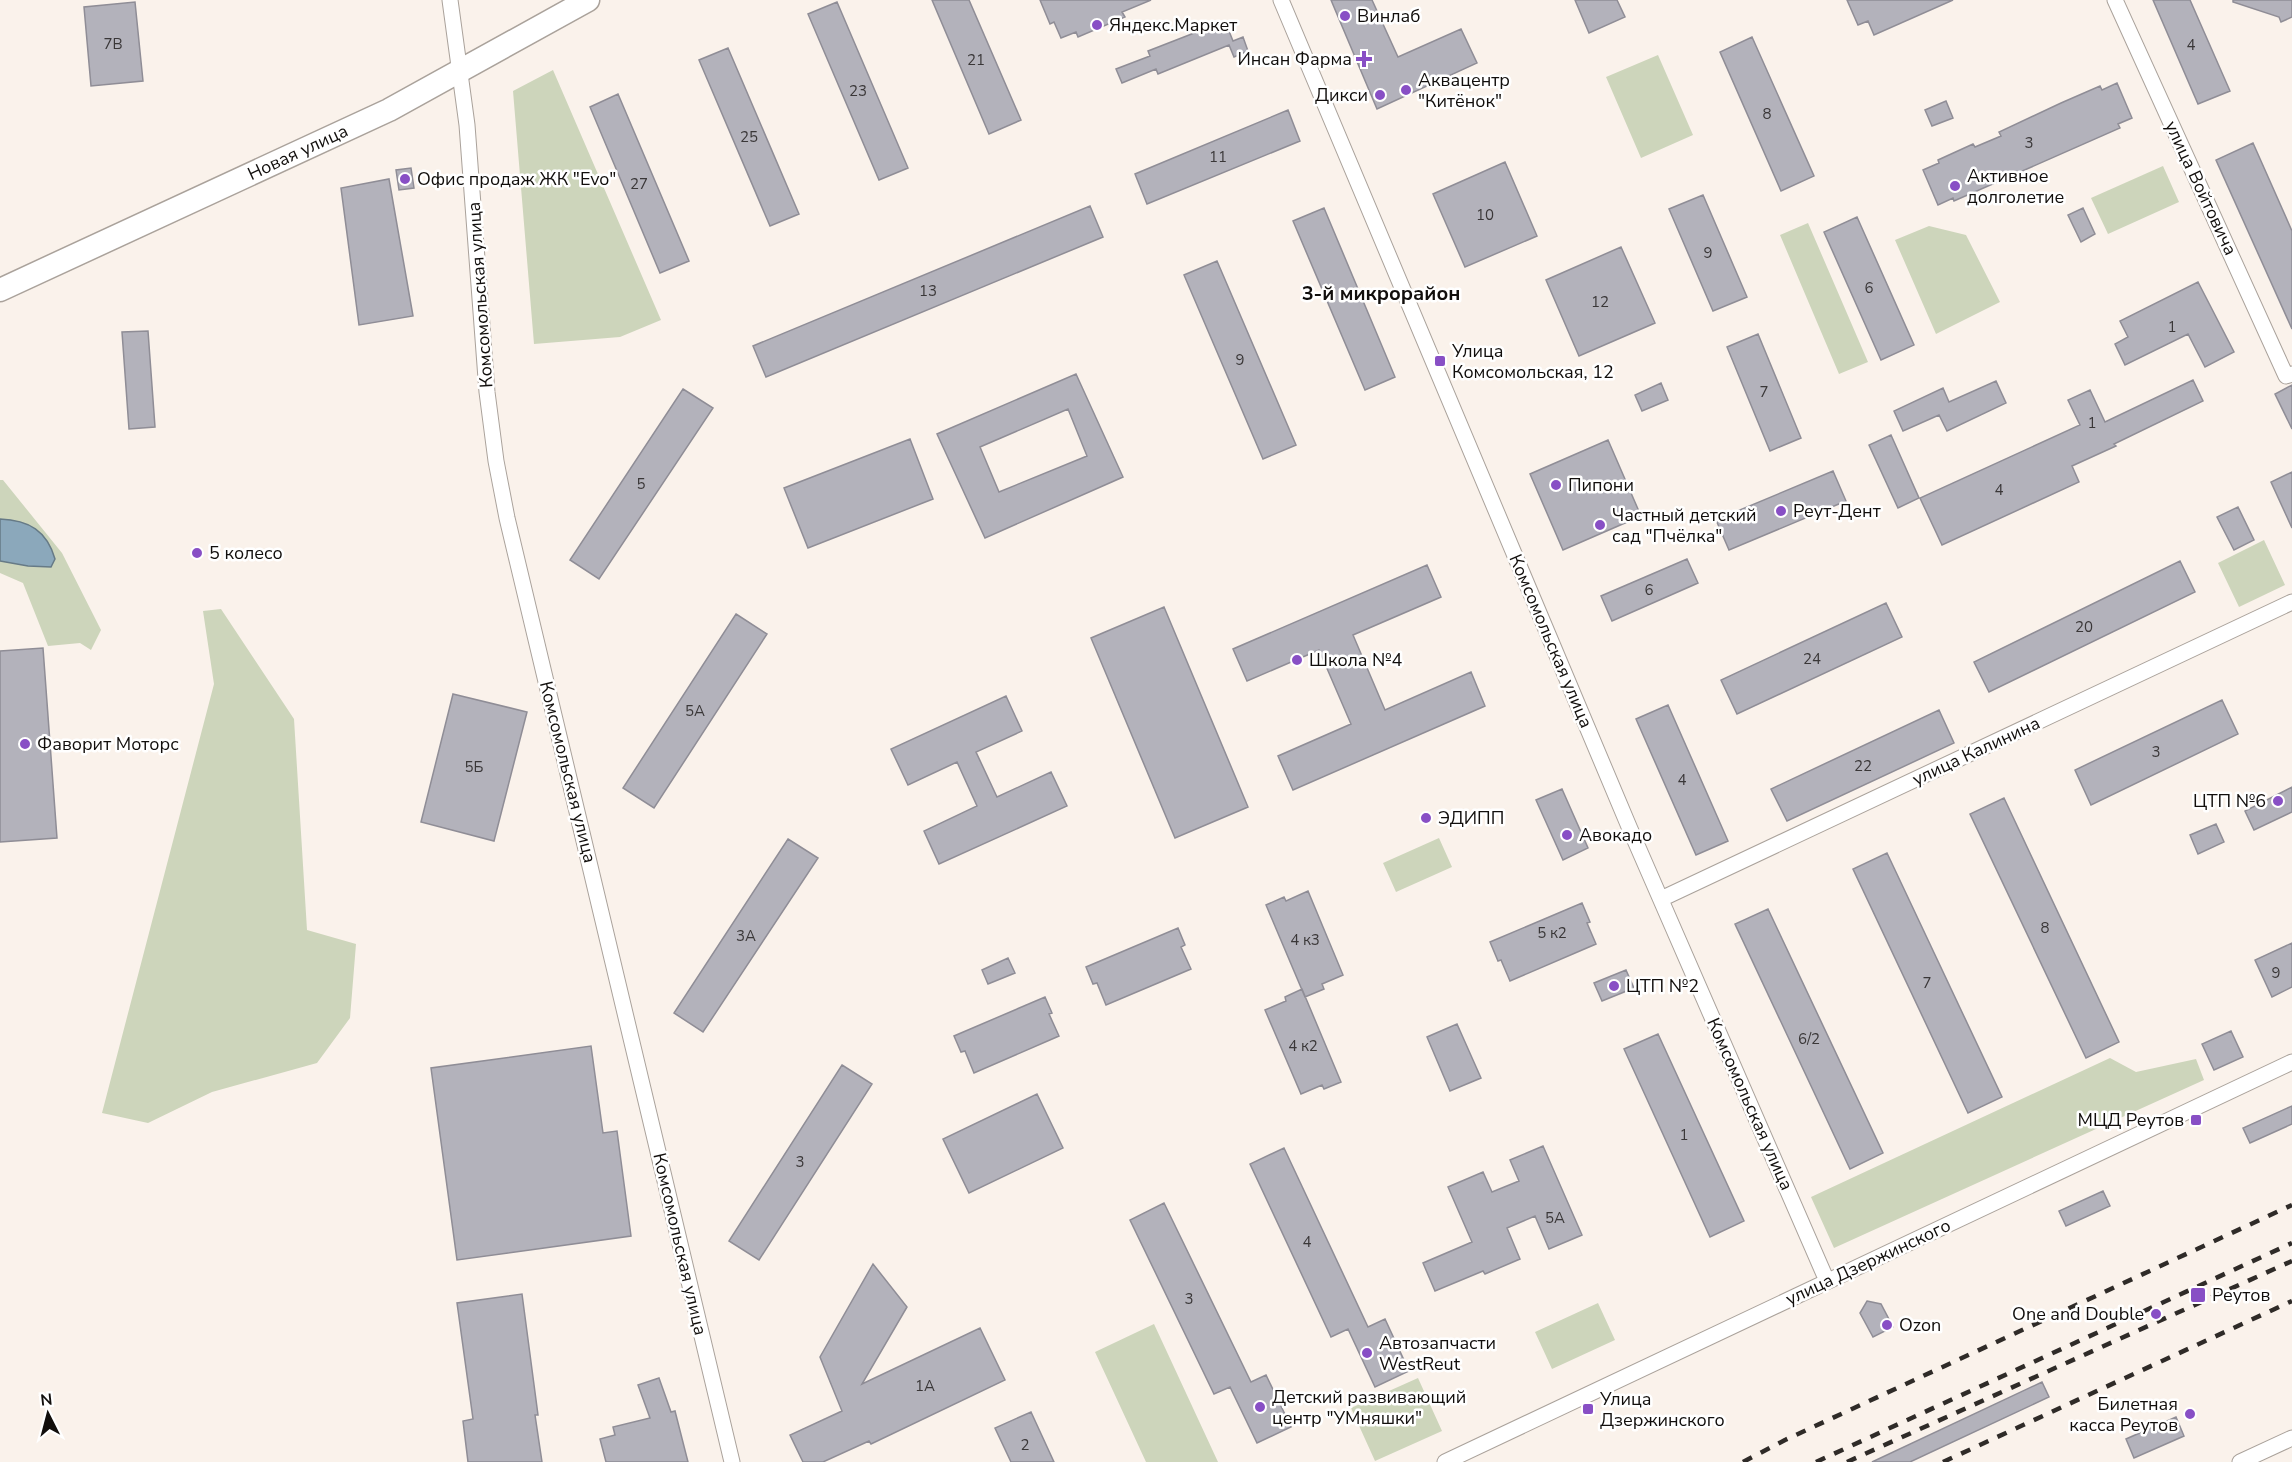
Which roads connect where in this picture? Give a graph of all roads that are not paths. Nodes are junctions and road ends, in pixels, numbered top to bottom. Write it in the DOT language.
graph roads {
  1 [pos="450,0"];
  2 [pos="588,0"];
  3 [pos="1281,0"];
  4 [pos="2115,0"];
  5 [pos="459,72"];
  6 [pos="0,290"];
  7 [pos="2289,375"];
  8 [pos="2292,602"];
  9 [pos="1661,899"];
  10 [pos="2292,1062"];
  11 [pos="1827,1281"];
  12 [pos="2292,1438"];
  13 [pos="732,1462"];
  14 [pos="1445,1462"];
  15 [pos="2240,1462"];
  1 -- 5 [label="street, Комсомольская улица"];
  2 -- 5 [label="street, Новая улица"];
  3 -- 9 [label="street, Комсомольская улица"];
  4 -- 7 [label="street, улица Войтовича"];
  5 -- 6 [label="street, Новая улица"];
  5 -- 13 [label="street, Комсомольская улица"];
  8 -- 9 [label="street, улица Калинина"];
  9 -- 11 [label="street, Комсомольская улица"];
  10 -- 11 [label="street, улица Дзержинского"];
  11 -- 14 [label="street, улица Дзержинского"];
  12 -- 15 [label="street"];
}
